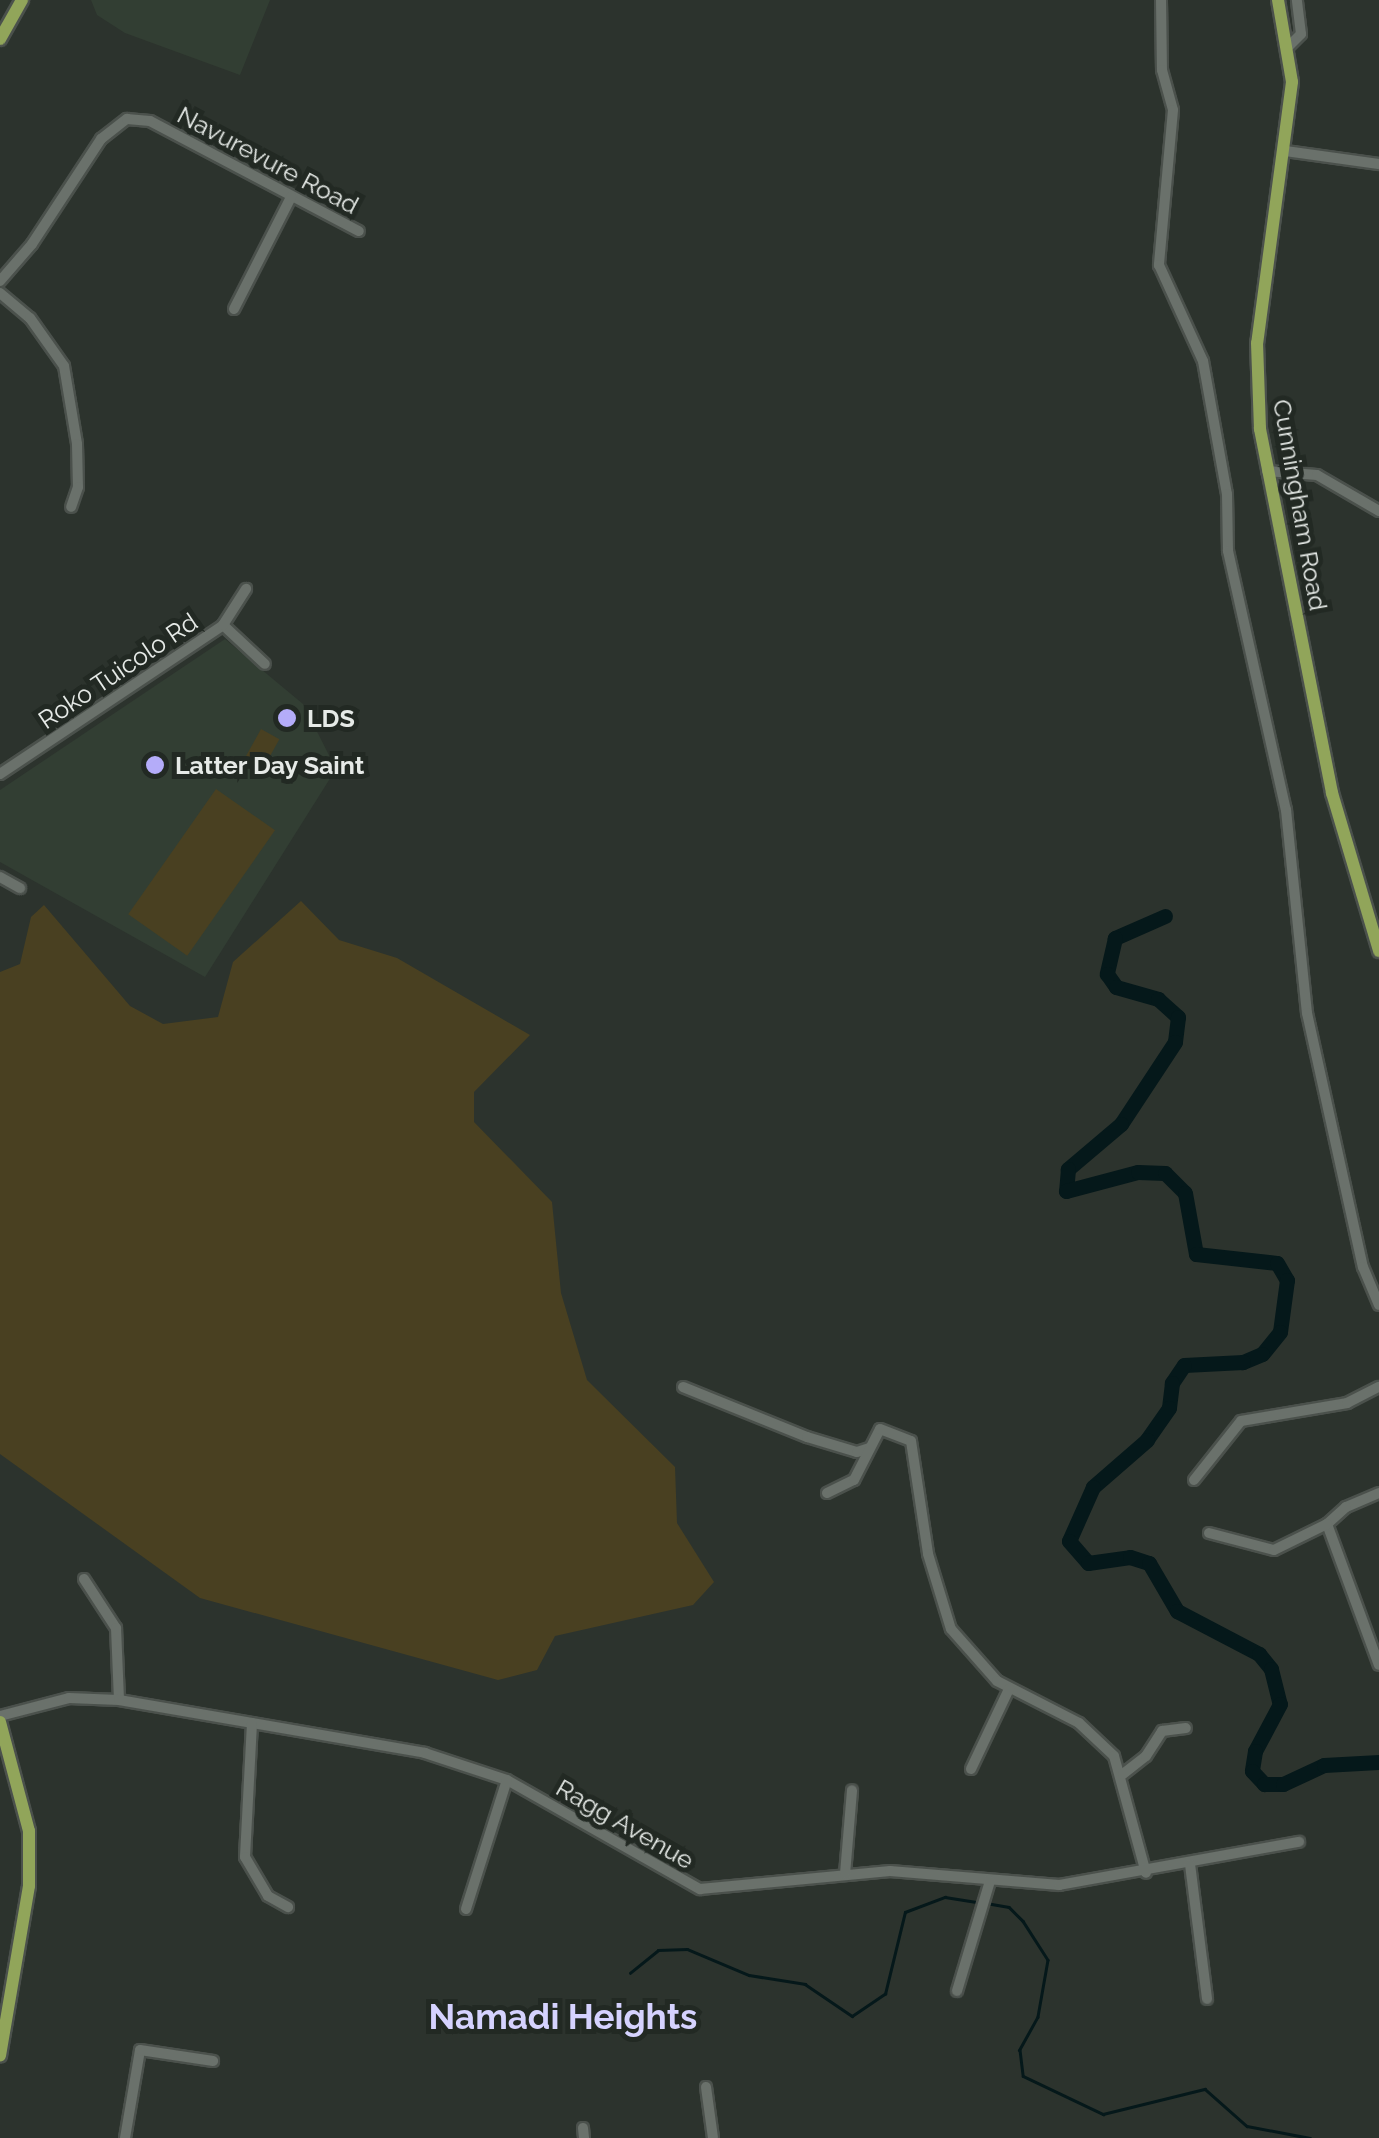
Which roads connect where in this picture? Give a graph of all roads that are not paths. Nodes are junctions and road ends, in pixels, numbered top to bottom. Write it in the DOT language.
graph roads {
  1 [pos="22,0"];
  2 [pos="1162,0"];
  3 [pos="1278,0"];
  4 [pos="1298,0"];
  5 [pos="0,40"];
  6 [pos="1289,46"];
  7 [pos="1284,150"];
  8 [pos="1379,164"];
  9 [pos="292,197"];
  10 [pos="359,231"];
  11 [pos="0,281"];
  12 [pos="0,294"];
  13 [pos="234,309"];
  14 [pos="1267,471"];
  15 [pos="72,507"];
  16 [pos="1379,511"];
  17 [pos="246,589"];
  18 [pos="222,625"];
  19 [pos="265,664"];
  20 [pos="0,774"];
  21 [pos="0,877"];
  22 [pos="20,888"];
  23 [pos="1379,950"];
  24 [pos="1379,1305"];
  25 [pos="682,1387"];
  26 [pos="1379,1387"];
  27 [pos="869,1448"];
  28 [pos="1194,1480"];
  29 [pos="827,1492"];
  30 [pos="1379,1493"];
  31 [pos="1327,1524"];
  32 [pos="1210,1533"];
  33 [pos="84,1579"];
  34 [pos="1379,1665"];
  35 [pos="1009,1690"];
  36 [pos="119,1700"];
  37 [pos="0,1719"];
  38 [pos="252,1724"];
  39 [pos="1186,1728"];
  40 [pos="972,1769"];
  41 [pos="1123,1774"];
  42 [pos="507,1780"];
  43 [pos="852,1790"];
  44 [pos="1299,1842"];
  45 [pos="1190,1864"];
  46 [pos="1146,1873"];
  47 [pos="845,1874"];
  48 [pos="990,1880"];
  49 [pos="288,1908"];
  50 [pos="466,1908"];
  51 [pos="957,1990"];
  52 [pos="6,1997"];
  53 [pos="1208,1998"];
  54 [pos="0,2056"];
  55 [pos="212,2061"];
  56 [pos="706,2087"];
  57 [pos="125,2138"];
  58 [pos="713,2138"];
  1 -- 5 [label="main road"];
  2 -- 24 [label="street"];
  3 -- 6 [label="main road, Cunningham Road"];
  4 -- 6 [label="street"];
  6 -- 7 [label="main road, Cunningham Road"];
  7 -- 8 [label="street"];
  7 -- 14 [label="main road, Cunningham Road"];
  9 -- 10 [label="street, Navurevure Road"];
  9 -- 11 [label="street, Navurevure Road"];
  9 -- 13 [label="street"];
  12 -- 15 [label="street"];
  14 -- 16 [label="street"];
  14 -- 23 [label="main road, Cunningham Road"];
  17 -- 18 [label="street, Roko Tuicolo Rd"];
  18 -- 19 [label="street"];
  18 -- 20 [label="street, Roko Tuicolo Rd"];
  21 -- 22 [label="street"];
  25 -- 27 [label="street"];
  26 -- 28 [label="street"];
  27 -- 29 [label="street"];
  27 -- 35 [label="street"];
  30 -- 31 [label="street"];
  31 -- 32 [label="street"];
  31 -- 34 [label="street"];
  33 -- 36 [label="street"];
  35 -- 40 [label="street"];
  35 -- 41 [label="street"];
  36 -- 37 [label="street, Ragg Avenue"];
  36 -- 38 [label="street, Ragg Avenue"];
  37 -- 52 [label="main road"];
  38 -- 42 [label="street, Ragg Avenue"];
  38 -- 49 [label="street"];
  39 -- 41 [label="street"];
  41 -- 46 [label="street"];
  42 -- 47 [label="street, Ragg Avenue"];
  42 -- 50 [label="street"];
  43 -- 47 [label="street"];
  44 -- 45 [label="street, Ragg Avenue"];
  45 -- 46 [label="street, Ragg Avenue"];
  45 -- 53 [label="street"];
  46 -- 48 [label="street, Ragg Avenue"];
  47 -- 48 [label="street, Ragg Avenue"];
  48 -- 51 [label="street"];
  52 -- 54 [label="main road"];
  55 -- 57 [label="street"];
  56 -- 58 [label="street"];
}
